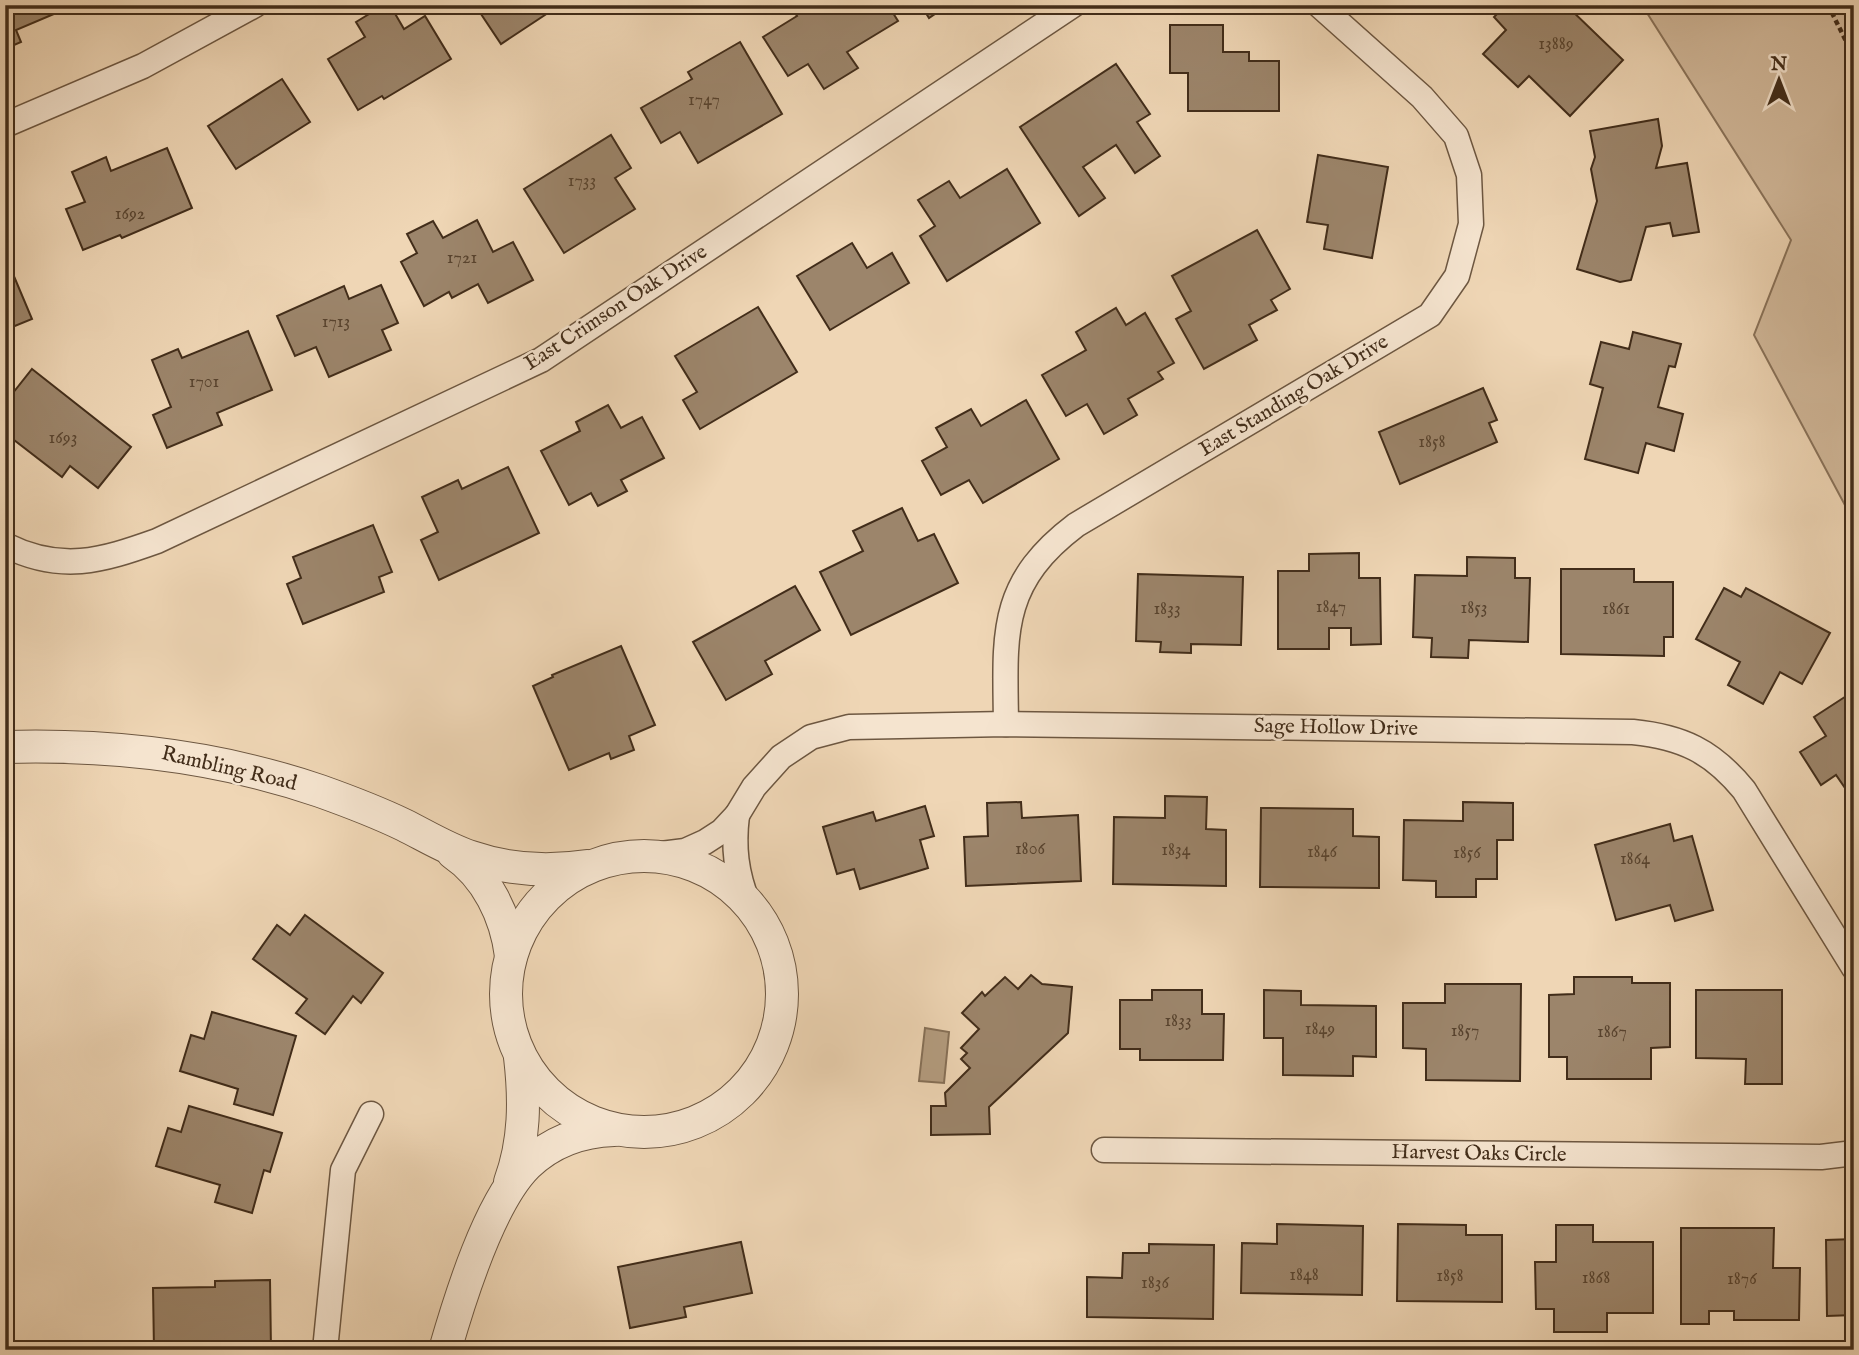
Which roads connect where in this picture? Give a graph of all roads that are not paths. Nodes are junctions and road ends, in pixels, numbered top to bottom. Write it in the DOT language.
graph roads {
  1 [pos="255,5"];
  2 [pos="1073,5"];
  3 [pos="1319,5"];
  4 [pos="5,125"];
  5 [pos="5,545"];
  6 [pos="1006,724"];
  7 [pos="5,747"];
  8 [pos="737,815"];
  9 [pos="441,844"];
  10 [pos="645,856"];
  11 [pos="595,865"];
  12 [pos="748,903"];
  13 [pos="511,956"];
  14 [pos="1854,968"];
  15 [pos="519,1055"];
  16 [pos="371,1114"];
  17 [pos="618,1129"];
  18 [pos="1104,1150"];
  19 [pos="1854,1153"];
  20 [pos="503,1200"];
  21 [pos="325,1350"];
  22 [pos="445,1350"];
  1 -- 4 [label="street"];
  2 -- 5 [label="street, East Crimson Oak Drive"];
  3 -- 6 [label="street, East Standing Oak Drive"];
  6 -- 8 [label="street, Sage Hollow Drive"];
  6 -- 14 [label="street, Sage Hollow Drive"];
  7 -- 9 [label="street, Rambling Road"];
  8 -- 10 [label="street, Sage Hollow Drive"];
  8 -- 12 [label="street, Sage Hollow Drive"];
  9 -- 11 [label="street, Rambling Road"];
  9 -- 13 [label="street, Rambling Road"];
  10 -- 11 [label="street"];
  10 -- 12 [label="street"];
  11 -- 13 [label="street"];
  12 -- 17 [label="street"];
  13 -- 15 [label="street"];
  15 -- 17 [label="street"];
  15 -- 20 [label="street"];
  16 -- 21 [label="street"];
  17 -- 20 [label="street"];
  18 -- 19 [label="street, Harvest Oaks Circle"];
  20 -- 22 [label="street"];
}
